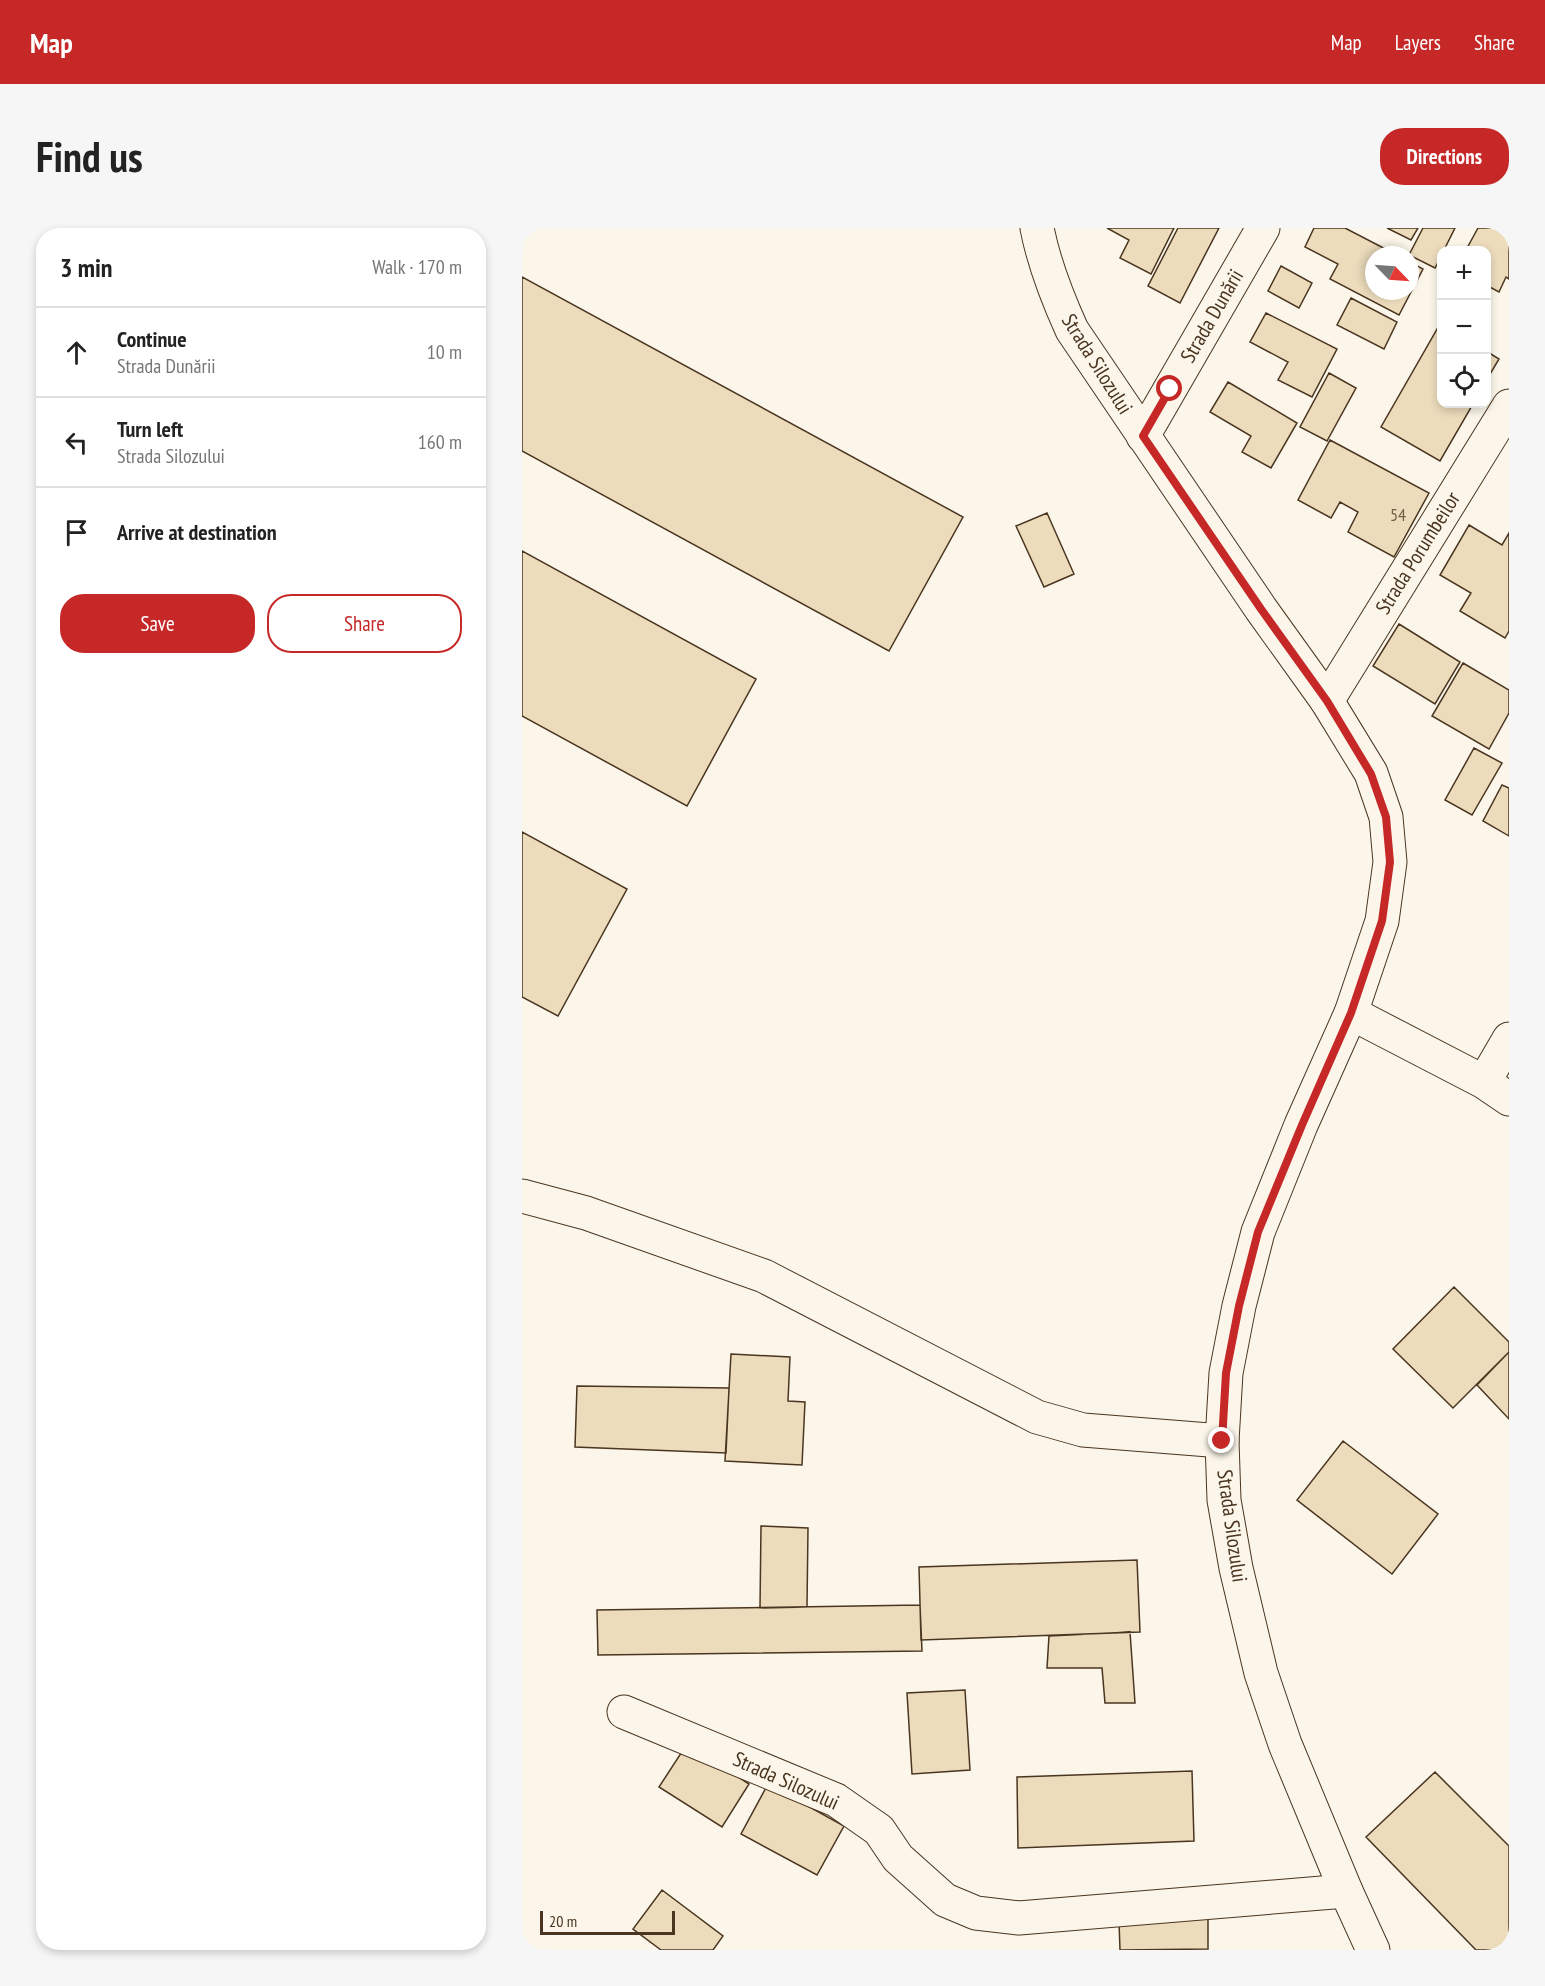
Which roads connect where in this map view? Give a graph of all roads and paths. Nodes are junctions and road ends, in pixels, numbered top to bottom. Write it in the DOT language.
graph roads {
  1 [pos="1037,228"];
  2 [pos="1263,228"];
  3 [pos="1509,406"];
  4 [pos="1143,436"];
  5 [pos="1327,701"];
  6 [pos="1351,1013"];
  7 [pos="1509,1039"];
  8 [pos="1496,1091"];
  9 [pos="522,1196"];
  10 [pos="1222,1441"];
  11 [pos="624,1712"];
  12 [pos="1346,1891"];
  13 [pos="1372,1950"];
  1 -- 4 [label="street, Strada Silozului"];
  2 -- 4 [label="street, Strada Dunării"];
  3 -- 5 [label="street, Strada Porumbeilor"];
  4 -- 5 [label="street, Strada Silozului"];
  5 -- 6 [label="street, Strada Silozului"];
  6 -- 8 [label="street"];
  6 -- 10 [label="street, Strada Silozului"];
  7 -- 8 [label="street"];
  9 -- 10 [label="street"];
  10 -- 12 [label="street, Strada Silozului"];
  11 -- 12 [label="street, Strada Silozului"];
  12 -- 13 [label="street, Strada Silozului"];
}
